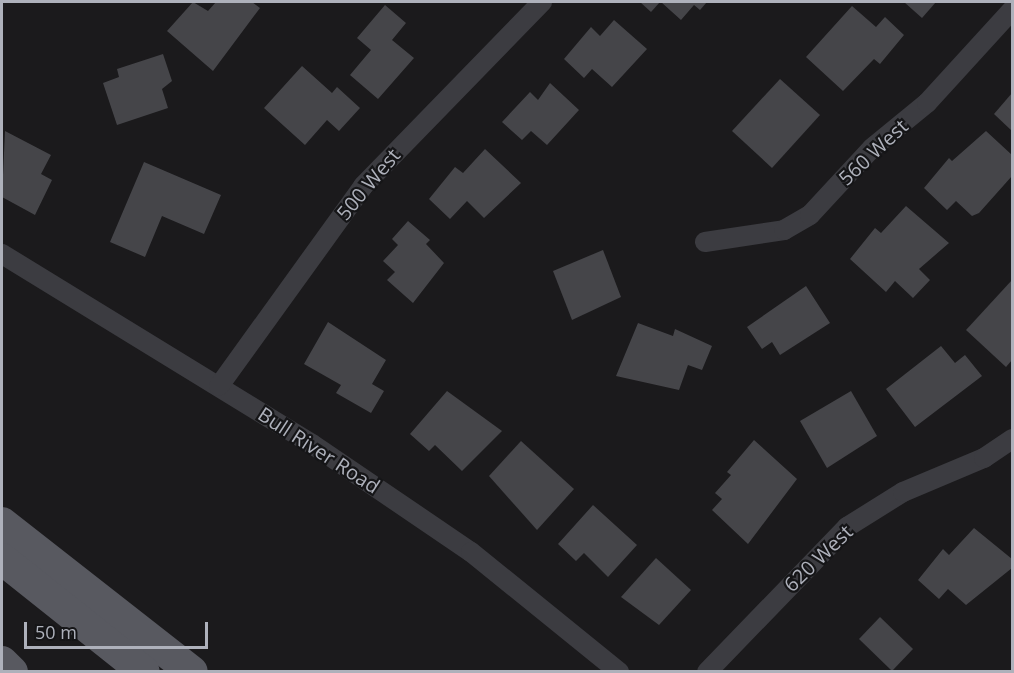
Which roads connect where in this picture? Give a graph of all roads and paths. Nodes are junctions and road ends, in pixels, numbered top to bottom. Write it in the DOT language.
graph roads {
  1 [pos="542,2"];
  2 [pos="1012,10"];
  3 [pos="705,242"];
  4 [pos="2,254"];
  5 [pos="219,386"];
  6 [pos="1012,439"];
  7 [pos="2,523"];
  8 [pos="2,559"];
  9 [pos="2,662"];
  10 [pos="12,672"];
  11 [pos="144,672"];
  12 [pos="192,672"];
  13 [pos="619,672"];
  14 [pos="707,672"];
  1 -- 5 [label="street, 500 West"];
  2 -- 3 [label="street, 560 West"];
  4 -- 5 [label="street, Bull River Road"];
  5 -- 13 [label="street, Bull River Road"];
  6 -- 14 [label="street, 620 West"];
  7 -- 12 [label="main road"];
  8 -- 11 [label="main road"];
  9 -- 10 [label="main road"];
}
